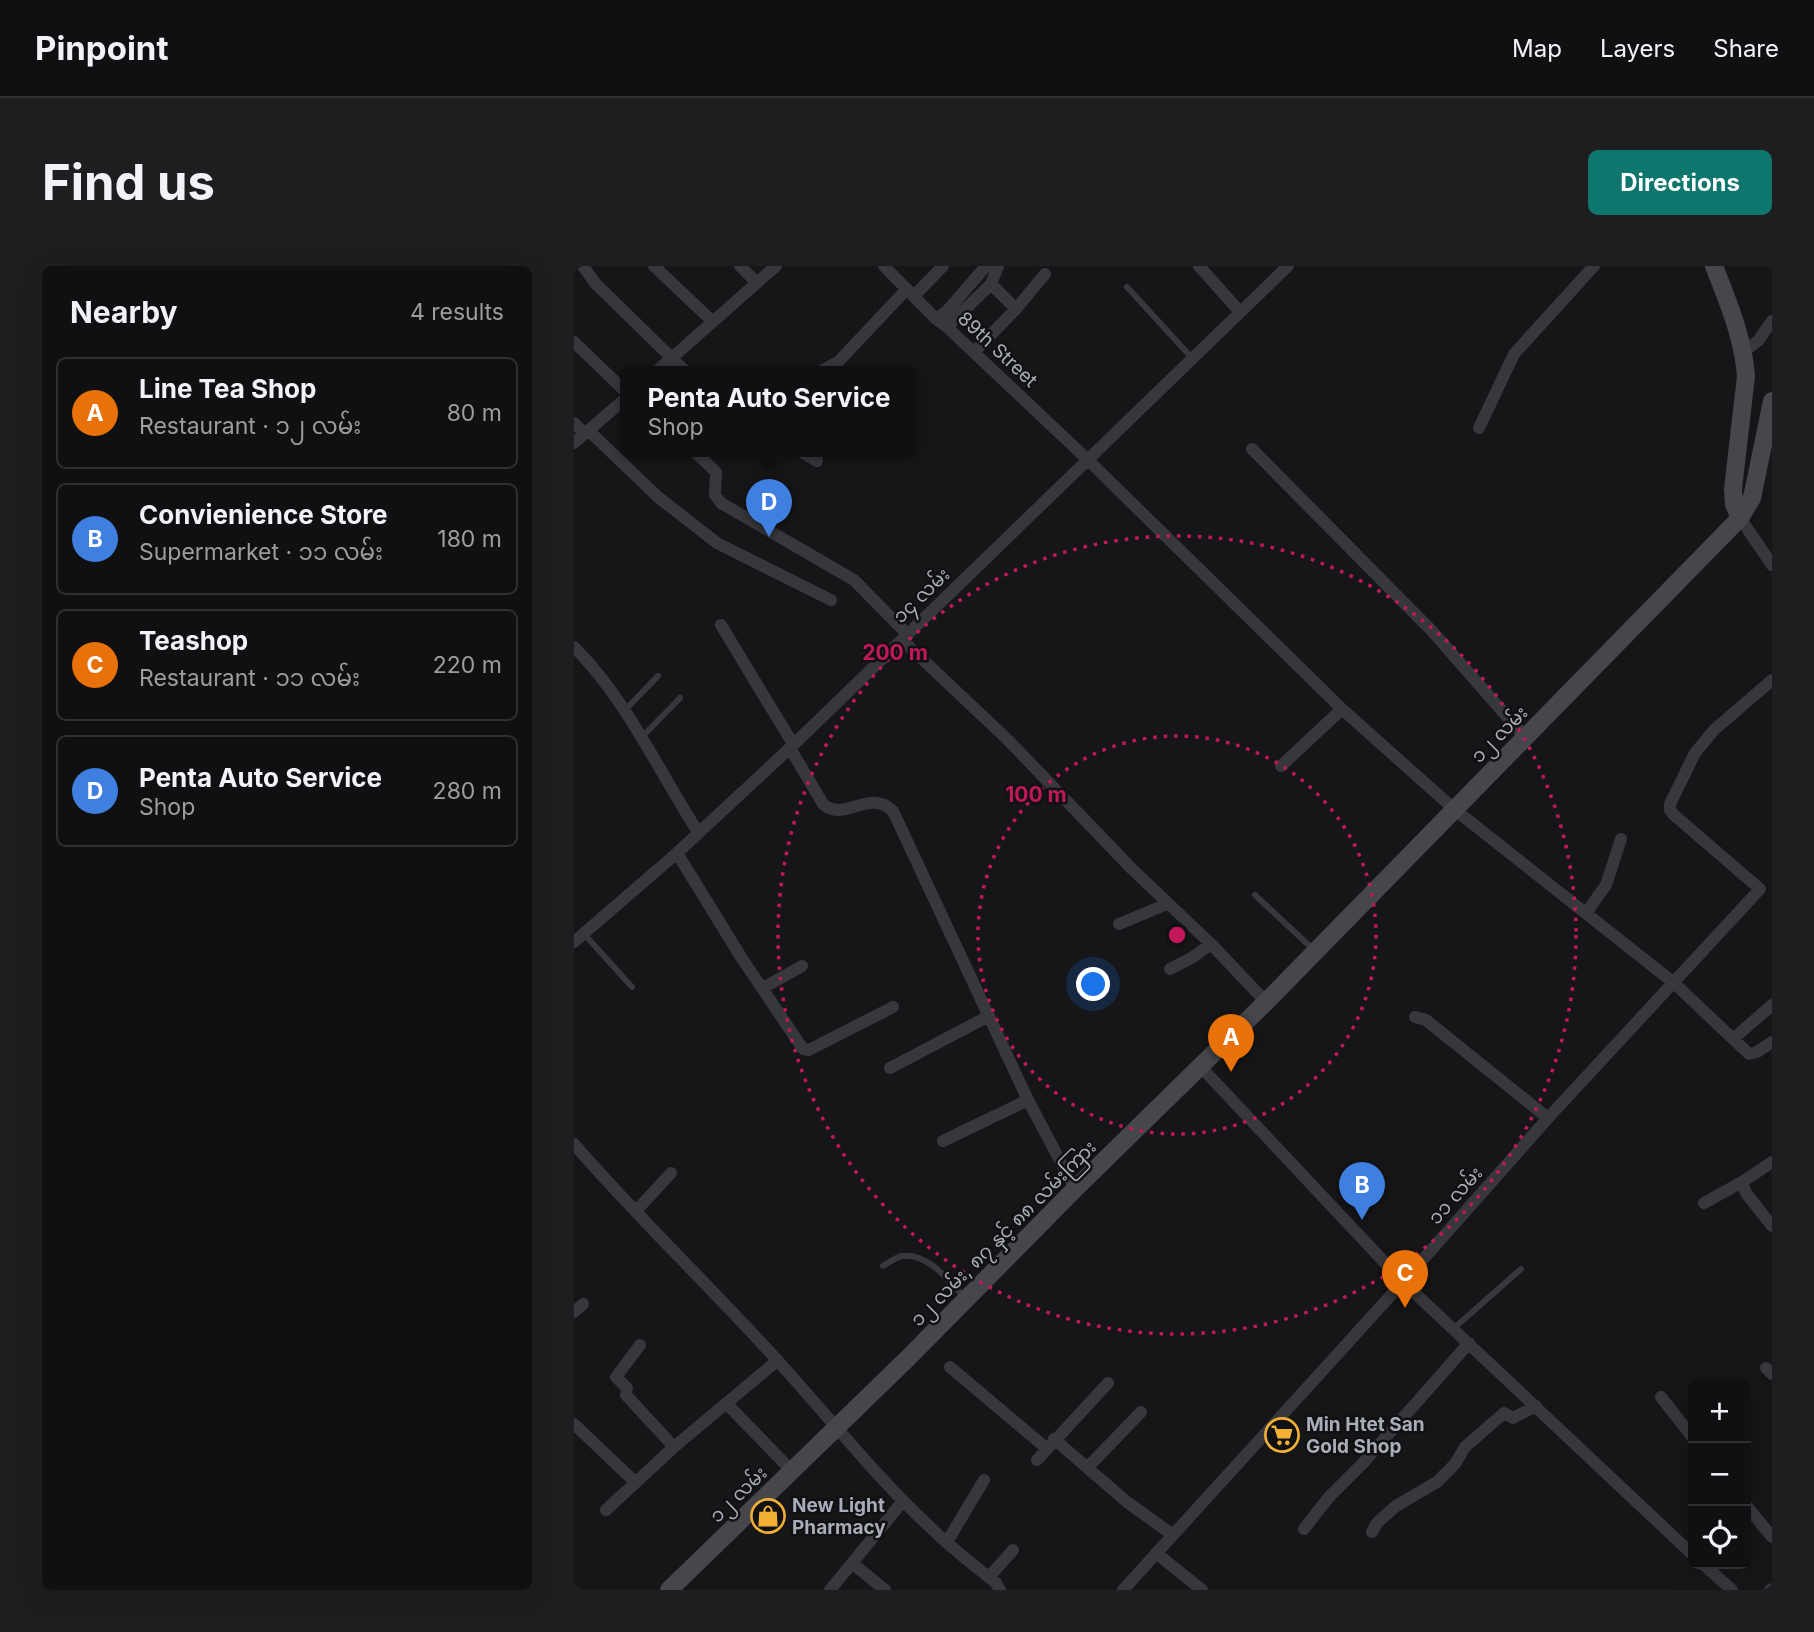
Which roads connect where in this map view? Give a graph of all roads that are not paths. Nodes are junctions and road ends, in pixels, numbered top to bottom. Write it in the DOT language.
graph roads {
  1 [pos="583,266"];
  2 [pos="654,266"];
  3 [pos="740,266"];
  4 [pos="776,266"];
  5 [pos="884,266"];
  6 [pos="943,266"];
  7 [pos="986,266"];
  8 [pos="998,266"];
  9 [pos="1199,266"];
  10 [pos="1288,266"];
  11 [pos="1594,266"];
  12 [pos="1714,266"];
  13 [pos="1045,274"];
  14 [pos="757,283"];
  15 [pos="991,284"];
  16 [pos="1127,288"];
  17 [pos="911,292"];
  18 [pos="1016,309"];
  19 [pos="1240,312"];
  20 [pos="1772,321"];
  21 [pos="713,322"];
  22 [pos="942,323"];
  23 [pos="574,342"];
  24 [pos="974,352"];
  25 [pos="1743,352"];
  26 [pos="1192,358"];
  27 [pos="671,359"];
  28 [pos="663,366"];
  29 [pos="679,366"];
  30 [pos="830,366"];
  31 [pos="620,387"];
  32 [pos="1772,401"];
  33 [pos="620,402"];
  34 [pos="574,423"];
  35 [pos="1479,428"];
  36 [pos="586,432"];
  37 [pos="574,443"];
  38 [pos="1252,449"];
  39 [pos="700,457"];
  40 [pos="811,457"];
  41 [pos="817,460"];
  42 [pos="1088,460"];
  43 [pos="1740,518"];
  44 [pos="1771,563"];
  45 [pos="831,600"];
  46 [pos="721,625"];
  47 [pos="905,638"];
  48 [pos="574,647"];
  49 [pos="658,676"];
  50 [pos="1772,680"];
  51 [pos="680,698"];
  52 [pos="1342,709"];
  53 [pos="625,710"];
  54 [pos="642,737"];
  55 [pos="1525,737"];
  56 [pos="792,746"];
  57 [pos="1281,766"];
  58 [pos="1454,809"];
  59 [pos="698,832"];
  60 [pos="1620,839"];
  61 [pos="677,853"];
  62 [pos="1255,895"];
  63 [pos="1167,904"];
  64 [pos="1586,913"];
  65 [pos="1119,925"];
  66 [pos="579,938"];
  67 [pos="1211,944"];
  68 [pos="1316,952"];
  69 [pos="802,965"];
  70 [pos="1170,969"];
  71 [pos="1674,984"];
  72 [pos="632,987"];
  73 [pos="763,988"];
  74 [pos="1266,1002"];
  75 [pos="1772,1005"];
  76 [pos="893,1007"];
  77 [pos="989,1016"];
  78 [pos="1415,1017"];
  79 [pos="1733,1039"];
  80 [pos="1772,1042"];
  81 [pos="1200,1066"];
  82 [pos="890,1068"];
  83 [pos="1028,1100"];
  84 [pos="1549,1118"];
  85 [pos="943,1141"];
  86 [pos="574,1144"];
  87 [pos="1772,1162"];
  88 [pos="671,1173"];
  89 [pos="1742,1182"];
  90 [pos="1075,1188"];
  91 [pos="1704,1203"];
  92 [pos="636,1211"];
  93 [pos="1772,1226"];
  94 [pos="883,1266"];
  95 [pos="1521,1269"];
  96 [pos="1403,1282"];
  97 [pos="967,1299"];
  98 [pos="1453,1329"];
  99 [pos="1469,1343"];
  100 [pos="640,1345"];
  101 [pos="778,1360"];
  102 [pos="950,1367"];
  103 [pos="1108,1383"];
  104 [pos="1661,1397"];
  105 [pos="726,1403"];
  106 [pos="1536,1406"];
  107 [pos="1141,1412"];
  108 [pos="574,1424"];
  109 [pos="836,1428"];
  110 [pos="1688,1432"];
  111 [pos="1050,1444"];
  112 [pos="674,1447"];
  113 [pos="1037,1460"];
  114 [pos="1088,1467"];
  115 [pos="792,1471"];
  116 [pos="984,1480"];
  117 [pos="635,1482"];
  118 [pos="903,1501"];
  119 [pos="1747,1506"];
  120 [pos="606,1510"];
  121 [pos="1304,1529"];
  122 [pos="1371,1532"];
  123 [pos="1173,1535"];
  124 [pos="1772,1537"];
  125 [pos="947,1542"];
  126 [pos="1013,1550"];
  127 [pos="1688,1550"];
  128 [pos="1156,1553"];
  129 [pos="852,1563"];
  130 [pos="1709,1569"];
  131 [pos="989,1577"];
  132 [pos="670,1590"];
  133 [pos="830,1590"];
  134 [pos="885,1590"];
  135 [pos="1000,1590"];
  136 [pos="1123,1590"];
  137 [pos="1202,1590"];
  138 [pos="1732,1590"];
  1 -- 27 [label="street"];
  2 -- 21 [label="street"];
  3 -- 14 [label="street"];
  4 -- 14 [label="street"];
  5 -- 17 [label="street, 89th Street"];
  6 -- 17 [label="street"];
  7 -- 22 [label="street"];
  8 -- 15 [label="street"];
  9 -- 19 [label="street"];
  10 -- 19 [label="street, ၁၄ လမ်း"];
  11 -- 35 [label="street"];
  12 -- 25 [label="main road"];
  13 -- 18 [label="street"];
  14 -- 21 [label="street"];
  15 -- 18 [label="street"];
  15 -- 22 [label="street"];
  16 -- 26 [label="lane"];
  17 -- 22 [label="street, 89th Street"];
  17 -- 30 [label="street"];
  18 -- 24 [label="street"];
  19 -- 26 [label="street, ၁၄ လမ်း"];
  20 -- 25 [label="street"];
  21 -- 27 [label="street"];
  22 -- 24 [label="street, 89th Street"];
  23 -- 31 [label="street"];
  24 -- 42 [label="street, 89th Street"];
  25 -- 43 [label="main road"];
  26 -- 42 [label="street, ၁၄ လမ်း"];
  27 -- 28 [label="street"];
  27 -- 29 [label="street"];
  32 -- 43 [label="main road, ၁၂ လမ်း"];
  33 -- 36 [label="street"];
  34 -- 36 [label="street"];
  36 -- 37 [label="street"];
  36 -- 45 [label="street"];
  38 -- 55 [label="street"];
  39 -- 47 [label="street"];
  40 -- 41 [label="street"];
  42 -- 47 [label="street, ၁၄ လမ်း"];
  42 -- 52 [label="street, 89th Street"];
  43 -- 44 [label="street"];
  43 -- 55 [label="main road, ၁၂ လမ်း"];
  46 -- 56 [label="street"];
  47 -- 56 [label="street, ၁၄ လမ်း"];
  47 -- 63 [label="street"];
  48 -- 53 [label="street"];
  49 -- 53 [label="lane"];
  50 -- 71 [label="street, ၁၁ လမ်း"];
  51 -- 54 [label="lane"];
  52 -- 57 [label="street"];
  52 -- 58 [label="street, 89th Street"];
  53 -- 54 [label="street"];
  54 -- 59 [label="street"];
  55 -- 58 [label="main road, ၁၂ လမ်း"];
  56 -- 59 [label="street, ၁၄ လမ်း"];
  56 -- 77 [label="street"];
  58 -- 64 [label="street, 89th Street"];
  58 -- 68 [label="main road, ၁၂ လမ်း"];
  59 -- 61 [label="street, ၁၄ လမ်း"];
  60 -- 64 [label="street"];
  61 -- 66 [label="street, ၁၄ လမ်း"];
  61 -- 73 [label="street"];
  62 -- 68 [label="lane"];
  63 -- 65 [label="street"];
  63 -- 67 [label="street"];
  64 -- 71 [label="street, 89th Street"];
  66 -- 72 [label="lane"];
  67 -- 70 [label="street"];
  67 -- 74 [label="street"];
  68 -- 74 [label="main road, ၁၂ လမ်း"];
  69 -- 73 [label="street"];
  71 -- 79 [label="street, 89th Street"];
  71 -- 84 [label="street, ၁၁ လမ်း"];
  73 -- 76 [label="street"];
  74 -- 81 [label="main road, ၁၂ လမ်း"];
  75 -- 79 [label="street"];
  77 -- 82 [label="street"];
  77 -- 83 [label="street"];
  78 -- 84 [label="street"];
  79 -- 80 [label="street"];
  81 -- 90 [label="main road, ၁၂ လမ်း, ၈၇ နှင့် ၈၈ လမ်းကြား"];
  81 -- 96 [label="street"];
  83 -- 85 [label="street"];
  83 -- 90 [label="street"];
  84 -- 96 [label="street, ၁၁ လမ်း"];
  86 -- 92 [label="street"];
  87 -- 89 [label="street"];
  88 -- 92 [label="street"];
  89 -- 91 [label="street"];
  89 -- 93 [label="street"];
  90 -- 97 [label="main road, ၁၂ လမ်း, ၈၇ နှင့် ၈၈ လမ်းကြား"];
  92 -- 101 [label="street"];
  94 -- 97 [label="lane"];
  95 -- 98 [label="lane"];
  96 -- 98 [label="street"];
  96 -- 123 [label="street, ၁၁ လမ်း"];
  97 -- 109 [label="main road, ၁၂ လမ်း, ၈၇ နှင့် ၈၈ လမ်းကြား"];
  98 -- 99 [label="street"];
  99 -- 106 [label="street"];
  99 -- 121 [label="street"];
  100 -- 112 [label="street"];
  101 -- 105 [label="street"];
  101 -- 109 [label="street"];
  102 -- 111 [label="street"];
  103 -- 111 [label="street"];
  104 -- 110 [label="street"];
  105 -- 112 [label="street"];
  105 -- 115 [label="street"];
  106 -- 122 [label="street"];
  106 -- 127 [label="street"];
  107 -- 114 [label="street"];
  108 -- 117 [label="street"];
  109 -- 115 [label="main road, ၁၂ လမ်း"];
  109 -- 118 [label="street"];
  111 -- 113 [label="street"];
  111 -- 114 [label="street"];
  112 -- 117 [label="street"];
  114 -- 123 [label="street"];
  115 -- 132 [label="main road, ၁၂ လမ်း"];
  116 -- 125 [label="street"];
  117 -- 120 [label="street"];
  118 -- 125 [label="street"];
  118 -- 129 [label="street"];
  119 -- 124 [label="street"];
  123 -- 128 [label="street, ၁၁ လမ်း"];
  125 -- 131 [label="street"];
  126 -- 131 [label="street"];
  128 -- 136 [label="street, ၁၁ လမ်း"];
  128 -- 137 [label="street"];
  129 -- 133 [label="street"];
  129 -- 134 [label="street"];
  130 -- 138 [label="street"];
  131 -- 135 [label="street"];
}
